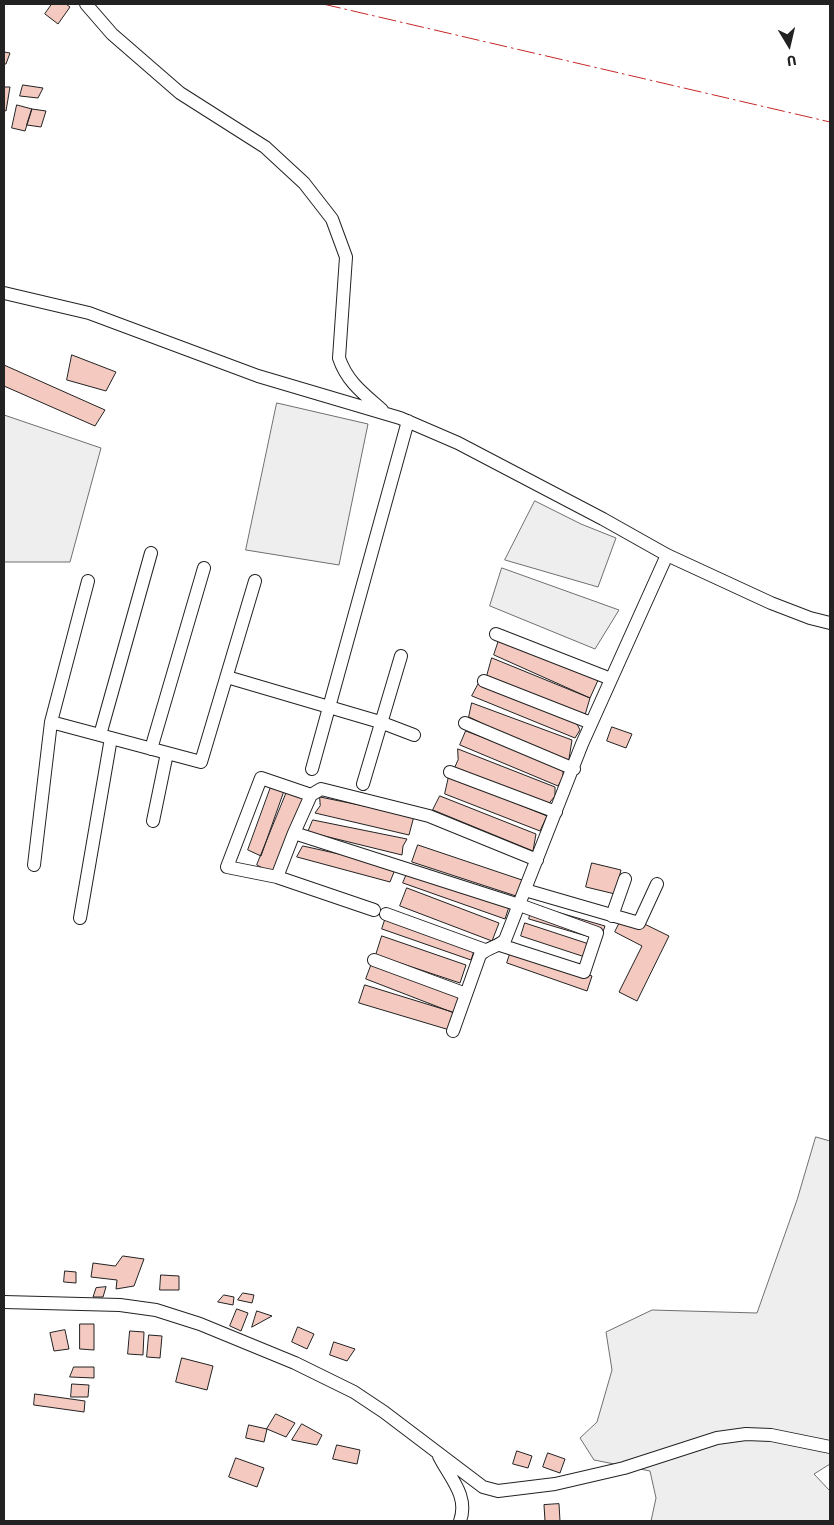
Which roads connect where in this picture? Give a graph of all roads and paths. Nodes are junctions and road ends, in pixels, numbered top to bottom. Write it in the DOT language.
graph roads {
  1 [pos="86,4"];
  2 [pos="4,293"];
  3 [pos="386,413"];
  4 [pos="408,421"];
  5 [pos="151,553"];
  6 [pos="667,555"];
  7 [pos="204,568"];
  8 [pos="88,581"];
  9 [pos="255,581"];
  10 [pos="830,623"];
  11 [pos="496,634"];
  12 [pos="400,656"];
  13 [pos="227,677"];
  14 [pos="611,679"];
  15 [pos="484,681"];
  16 [pos="329,707"];
  17 [pos="51,722"];
  18 [pos="380,722"];
  19 [pos="465,723"];
  20 [pos="591,723"];
  21 [pos="414,735"];
  22 [pos="106,736"];
  23 [pos="151,749"];
  24 [pos="167,753"];
  25 [pos="574,769"];
  26 [pos="312,770"];
  27 [pos="450,772"];
  28 [pos="363,784"];
  29 [pos="311,795"];
  30 [pos="556,812"];
  31 [pos="153,821"];
  32 [pos="294,833"];
  33 [pos="537,860"];
  34 [pos="34,865"];
  35 [pos="277,878"];
  36 [pos="625,879"];
  37 [pos="657,884"];
  38 [pos="525,890"];
  39 [pos="522,906"];
  40 [pos="374,910"];
  41 [pos="386,914"];
  42 [pos="612,916"];
  43 [pos="80,918"];
  44 [pos="500,945"];
  45 [pos="485,950"];
  46 [pos="374,960"];
  47 [pos="466,994"];
  48 [pos="453,1031"];
  49 [pos="4,1302"];
  50 [pos="830,1447"];
  51 [pos="438,1454"];
  52 [pos="460,1521"];
  1 -- 3 [label="street"];
  2 -- 3 [label="street"];
  3 -- 4 [label="street"];
  4 -- 6 [label="street"];
  4 -- 16 [label="street"];
  5 -- 22 [label="street"];
  6 -- 10 [label="street"];
  6 -- 14 [label="street"];
  7 -- 23 [label="street"];
  8 -- 17 [label="street"];
  9 -- 13 [label="street"];
  11 -- 14 [label="street"];
  12 -- 18 [label="street"];
  13 -- 16 [label="street"];
  13 -- 24 [label="street"];
  14 -- 20 [label="street"];
  15 -- 20 [label="street"];
  16 -- 18 [label="street"];
  16 -- 26 [label="street"];
  17 -- 22 [label="street"];
  17 -- 34 [label="street"];
  18 -- 21 [label="street"];
  18 -- 28 [label="street"];
  19 -- 25 [label="street"];
  20 -- 25 [label="street"];
  22 -- 23 [label="street"];
  22 -- 43 [label="street"];
  23 -- 24 [label="street"];
  24 -- 31 [label="street"];
  25 -- 30 [label="street"];
  27 -- 30 [label="street"];
  29 -- 32 [label="street"];
  29 -- 33 [label="street"];
  29 -- 35 [label="street"];
  30 -- 33 [label="street"];
  32 -- 35 [label="street"];
  32 -- 39 [label="street"];
  33 -- 38 [label="street"];
  35 -- 40 [label="street"];
  36 -- 42 [label="street"];
  37 -- 42 [label="street"];
  38 -- 39 [label="street"];
  38 -- 42 [label="street"];
  39 -- 44 [label="street"];
  39 -- 44 [label="street"];
  41 -- 45 [label="street"];
  44 -- 45 [label="street"];
  45 -- 47 [label="street"];
  46 -- 47 [label="street"];
  47 -- 48 [label="street"];
  49 -- 51 [label="street"];
  50 -- 51 [label="street"];
  51 -- 52 [label="street"];
}
